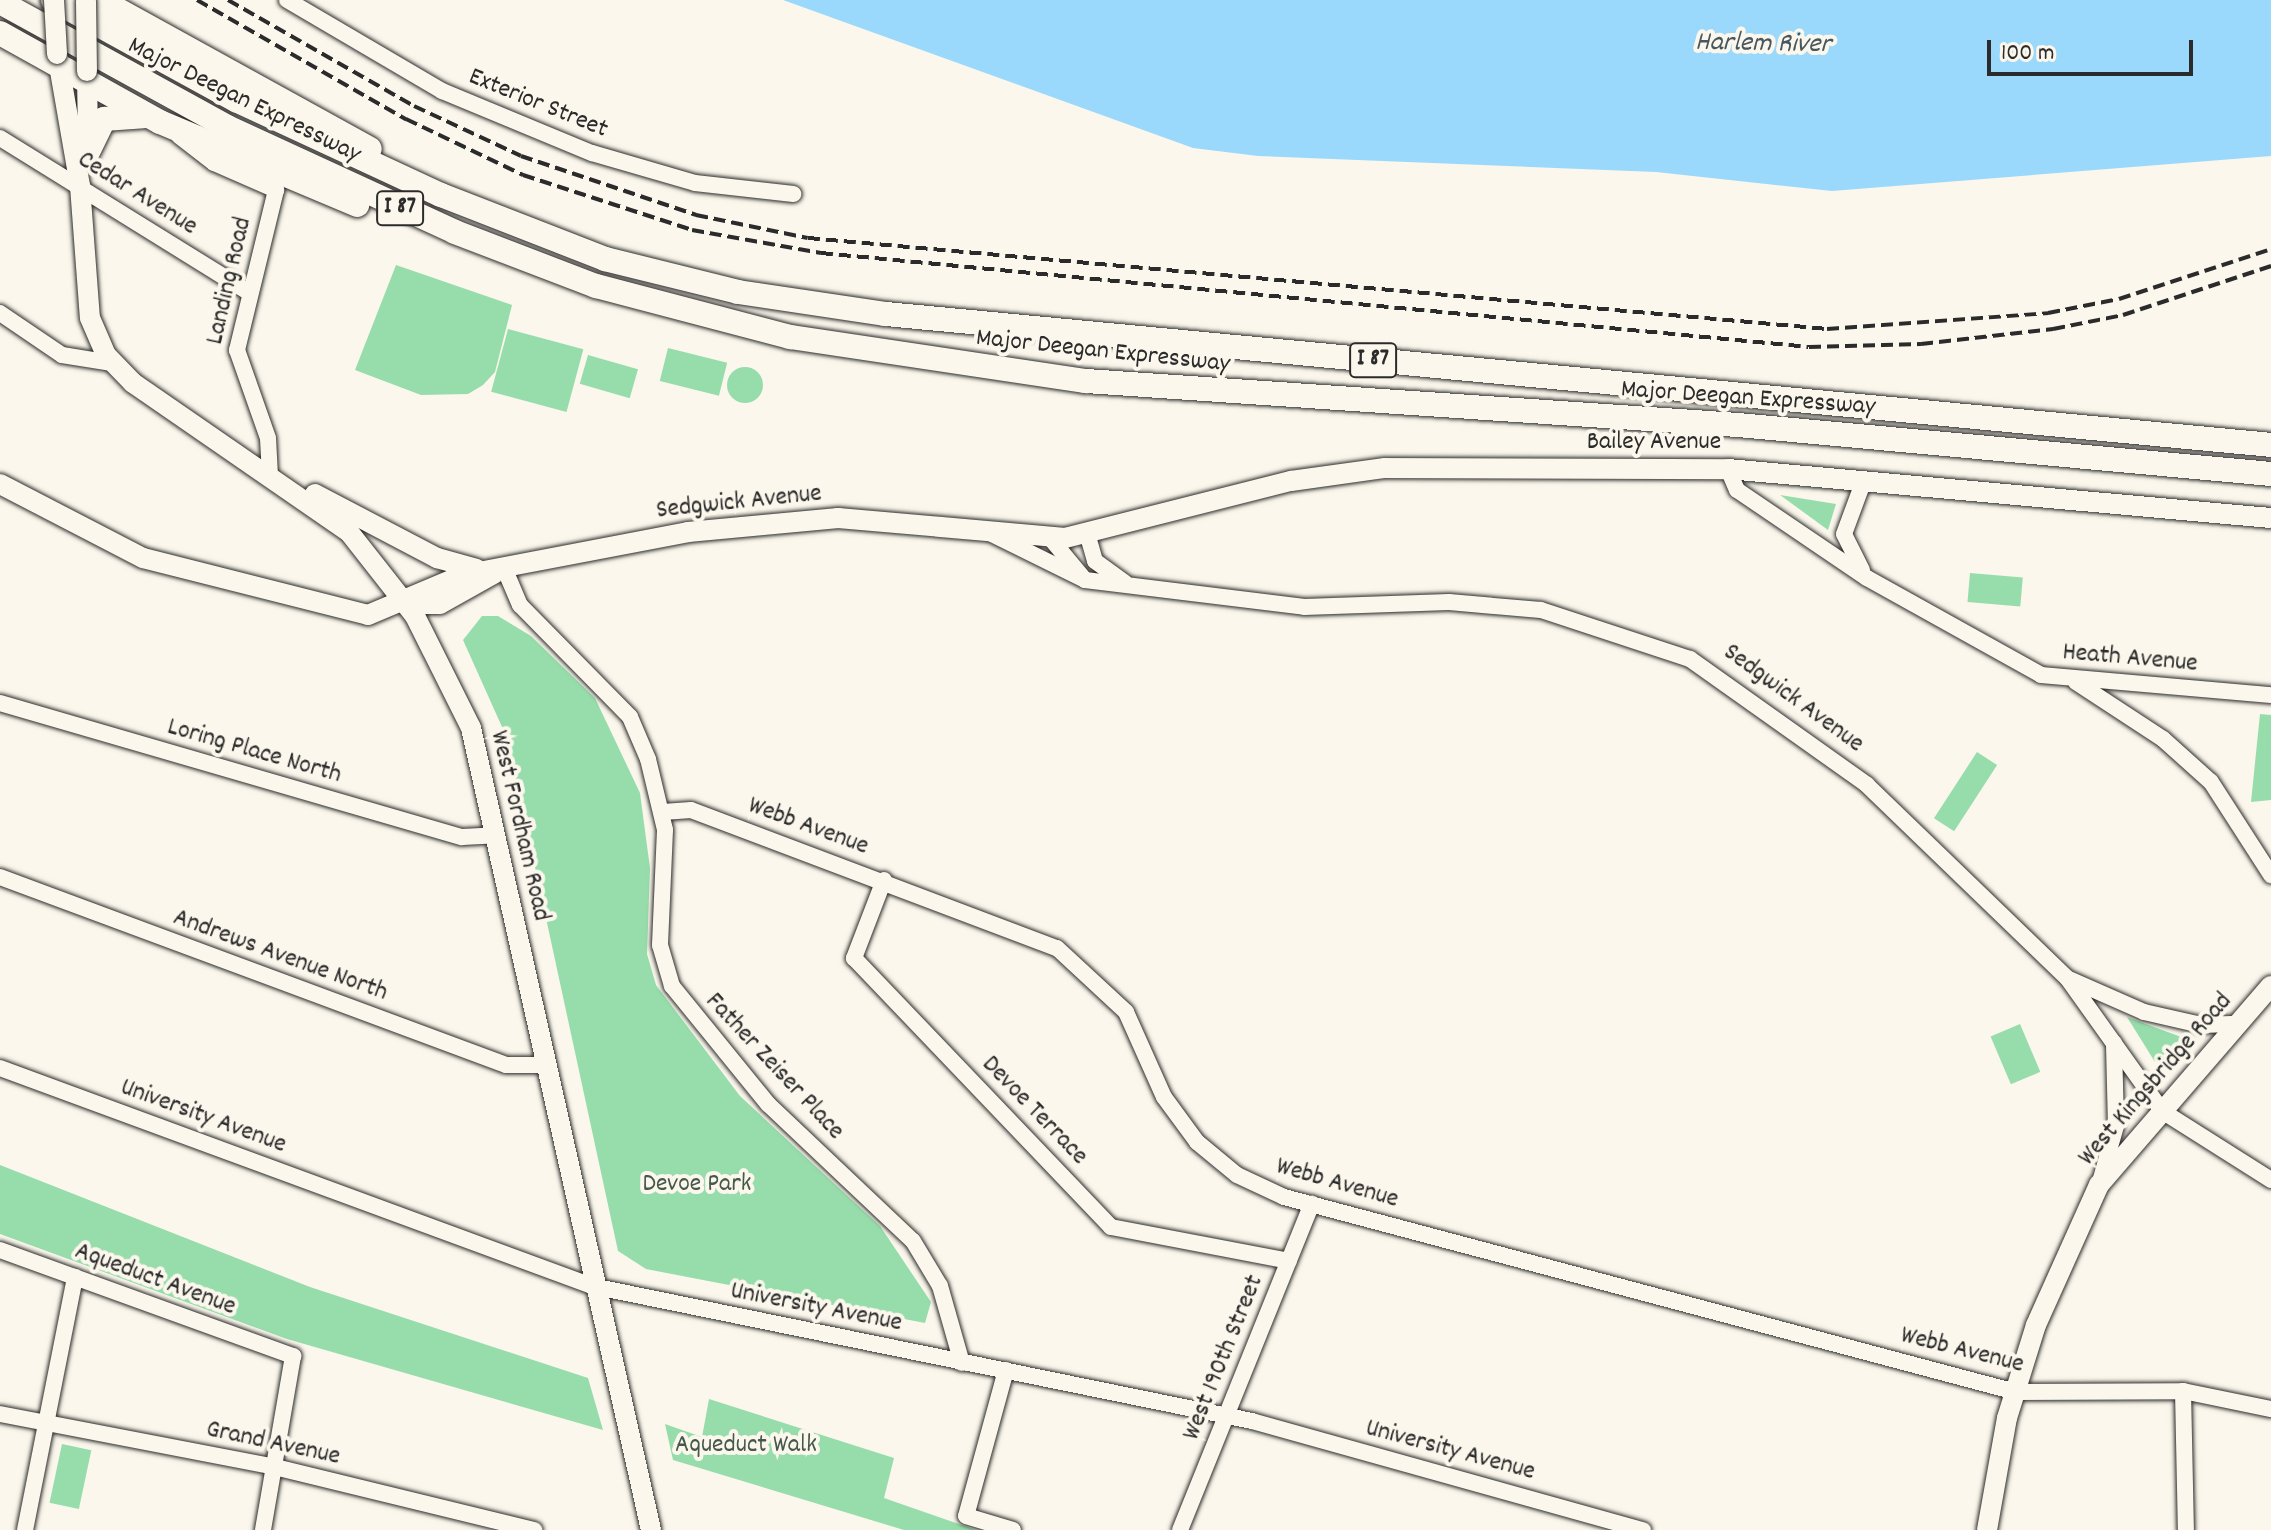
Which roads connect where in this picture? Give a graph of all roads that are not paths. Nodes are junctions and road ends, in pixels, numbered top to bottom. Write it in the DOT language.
graph roads {
  1 [pos="54,0"];
  2 [pos="91,0"];
  3 [pos="287,0"];
  4 [pos="0,2"];
  5 [pos="0,33"];
  6 [pos="58,60"];
  7 [pos="88,77"];
  8 [pos="160,122"];
  9 [pos="0,138"];
  10 [pos="88,152"];
  11 [pos="80,186"];
  12 [pos="793,194"];
  13 [pos="487,215"];
  14 [pos="501,252"];
  15 [pos="248,292"];
  16 [pos="0,313"];
  17 [pos="112,363"];
  18 [pos="2271,445"];
  19 [pos="1728,469"];
  20 [pos="2271,474"];
  21 [pos="274,475"];
  22 [pos="1864,480"];
  23 [pos="0,484"];
  24 [pos="2271,518"];
  25 [pos="1087,533"];
  26 [pos="992,534"];
  27 [pos="1047,539"];
  28 [pos="1844,544"];
  29 [pos="1826,550"];
  30 [pos="500,572"];
  31 [pos="1867,578"];
  32 [pos="1085,580"];
  33 [pos="1127,583"];
  34 [pos="407,604"];
  35 [pos="2076,682"];
  36 [pos="2271,695"];
  37 [pos="0,703"];
  38 [pos="663,812"];
  39 [pos="496,835"];
  40 [pos="2271,875"];
  41 [pos="0,877"];
  42 [pos="884,880"];
  43 [pos="2068,979"];
  44 [pos="2271,986"];
  45 [pos="2239,1024"];
  46 [pos="2114,1043"];
  47 [pos="546,1065"];
  48 [pos="0,1068"];
  49 [pos="2162,1111"];
  50 [pos="2271,1180"];
  51 [pos="2099,1185"];
  52 [pos="1312,1204"];
  53 [pos="0,1250"];
  54 [pos="1289,1261"];
  55 [pos="75,1277"];
  56 [pos="592,1286"];
  57 [pos="962,1363"];
  58 [pos="1006,1370"];
  59 [pos="2183,1391"];
  60 [pos="2016,1392"];
  61 [pos="2271,1409"];
  62 [pos="0,1414"];
  63 [pos="1227,1416"];
  64 [pos="46,1423"];
  65 [pos="275,1467"];
  66 [pos="25,1530"];
  67 [pos="263,1530"];
  68 [pos="534,1530"];
  69 [pos="651,1530"];
  70 [pos="1013,1530"];
  71 [pos="1180,1530"];
  72 [pos="1643,1530"];
  73 [pos="1987,1530"];
  74 [pos="2186,1530"];
  1 -- 6 [label="main road, West Fordham Road, bridge"];
  1 -- 13 [label="highway, Major Deegan Expressway / I 87"];
  2 -- 7 [label="main road, West Fordham Road, bridge"];
  2 -- 13 [label="highway"];
  3 -- 12 [label="street, Exterior Street"];
  4 -- 14 [label="highway, Major Deegan Expressway / I 87"];
  5 -- 6 [label="highway"];
  6 -- 7 [label="highway"];
  6 -- 11 [label="main road, West Fordham Road"];
  7 -- 8 [label="highway"];
  7 -- 10 [label="main road, West Fordham Road"];
  8 -- 10 [label="highway"];
  8 -- 14 [label="highway"];
  8 -- 15 [label="street, Landing Road"];
  9 -- 11 [label="street, Cedar Avenue"];
  10 -- 11 [label="main road, West Fordham Road"];
  11 -- 15 [label="street, Cedar Avenue"];
  11 -- 17 [label="main road, West Fordham Road"];
  13 -- 18 [label="highway, Major Deegan Expressway / I 87"];
  14 -- 20 [label="highway, Major Deegan Expressway / I 87"];
  15 -- 21 [label="street, Landing Road"];
  16 -- 17 [label="street"];
  17 -- 21 [label="main road, West Fordham Road"];
  19 -- 22 [label="main road, Bailey Avenue"];
  19 -- 25 [label="main road, Bailey Avenue"];
  19 -- 29 [label="street, Heath Avenue"];
  21 -- 30 [label="main road"];
  21 -- 34 [label="main road, West Fordham Road"];
  22 -- 24 [label="main road, Bailey Avenue"];
  22 -- 28 [label="street"];
  23 -- 34 [label="main road, Sedgwick Avenue"];
  25 -- 27 [label="main road, Bailey Avenue"];
  25 -- 33 [label="street, Sedgwick Avenue"];
  26 -- 27 [label="main road, Sedgwick Avenue"];
  26 -- 30 [label="main road, Sedgwick Avenue"];
  26 -- 32 [label="street, Sedgwick Avenue"];
  27 -- 32 [label="street"];
  28 -- 29 [label="street"];
  28 -- 31 [label="street, Heath Avenue"];
  29 -- 31 [label="street, Heath Avenue"];
  30 -- 34 [label="main road, Sedgwick Avenue"];
  30 -- 38 [label="street"];
  31 -- 35 [label="street, Heath Avenue"];
  32 -- 33 [label="street, Sedgwick Avenue"];
  33 -- 43 [label="street, Sedgwick Avenue"];
  34 -- 39 [label="main road, West Fordham Road"];
  35 -- 36 [label="street, Heath Avenue"];
  35 -- 40 [label="street"];
  37 -- 39 [label="street, Loring Place North"];
  38 -- 42 [label="street, Webb Avenue"];
  38 -- 57 [label="street, Father Zeiser Place"];
  39 -- 47 [label="main road, West Fordham Road"];
  41 -- 47 [label="street, Andrews Avenue North"];
  42 -- 52 [label="street, Webb Avenue"];
  42 -- 54 [label="street, Devoe Terrace"];
  43 -- 45 [label="street"];
  43 -- 46 [label="street, Sedgwick Avenue"];
  44 -- 45 [label="main road, West Kingsbridge Road"];
  45 -- 49 [label="main road, West Kingsbridge Road"];
  46 -- 49 [label="street, Sedgwick Avenue"];
  46 -- 51 [label="street"];
  47 -- 56 [label="main road, West Fordham Road"];
  48 -- 56 [label="street, University Avenue"];
  49 -- 50 [label="street, Sedgwick Avenue"];
  49 -- 51 [label="main road, West Kingsbridge Road"];
  51 -- 60 [label="main road, West Kingsbridge Road"];
  52 -- 54 [label="street, West 190th Street"];
  52 -- 60 [label="street, Webb Avenue"];
  53 -- 55 [label="street, Aqueduct Avenue"];
  54 -- 63 [label="street, West 190th Street"];
  55 -- 64 [label="street"];
  55 -- 65 [label="street, Aqueduct Avenue"];
  56 -- 57 [label="street, University Avenue"];
  56 -- 69 [label="main road, West Fordham Road"];
  57 -- 58 [label="street, University Avenue"];
  58 -- 63 [label="street, University Avenue"];
  58 -- 70 [label="street"];
  59 -- 60 [label="street, Webb Avenue"];
  59 -- 61 [label="street, Webb Avenue"];
  59 -- 74 [label="street"];
  60 -- 73 [label="main road, West Kingsbridge Road"];
  62 -- 64 [label="street, Grand Avenue"];
  63 -- 71 [label="street, West 190th Street"];
  63 -- 72 [label="street, University Avenue"];
  64 -- 65 [label="street, Grand Avenue"];
  64 -- 66 [label="street"];
  65 -- 67 [label="street"];
  65 -- 68 [label="street, Grand Avenue"];
}
